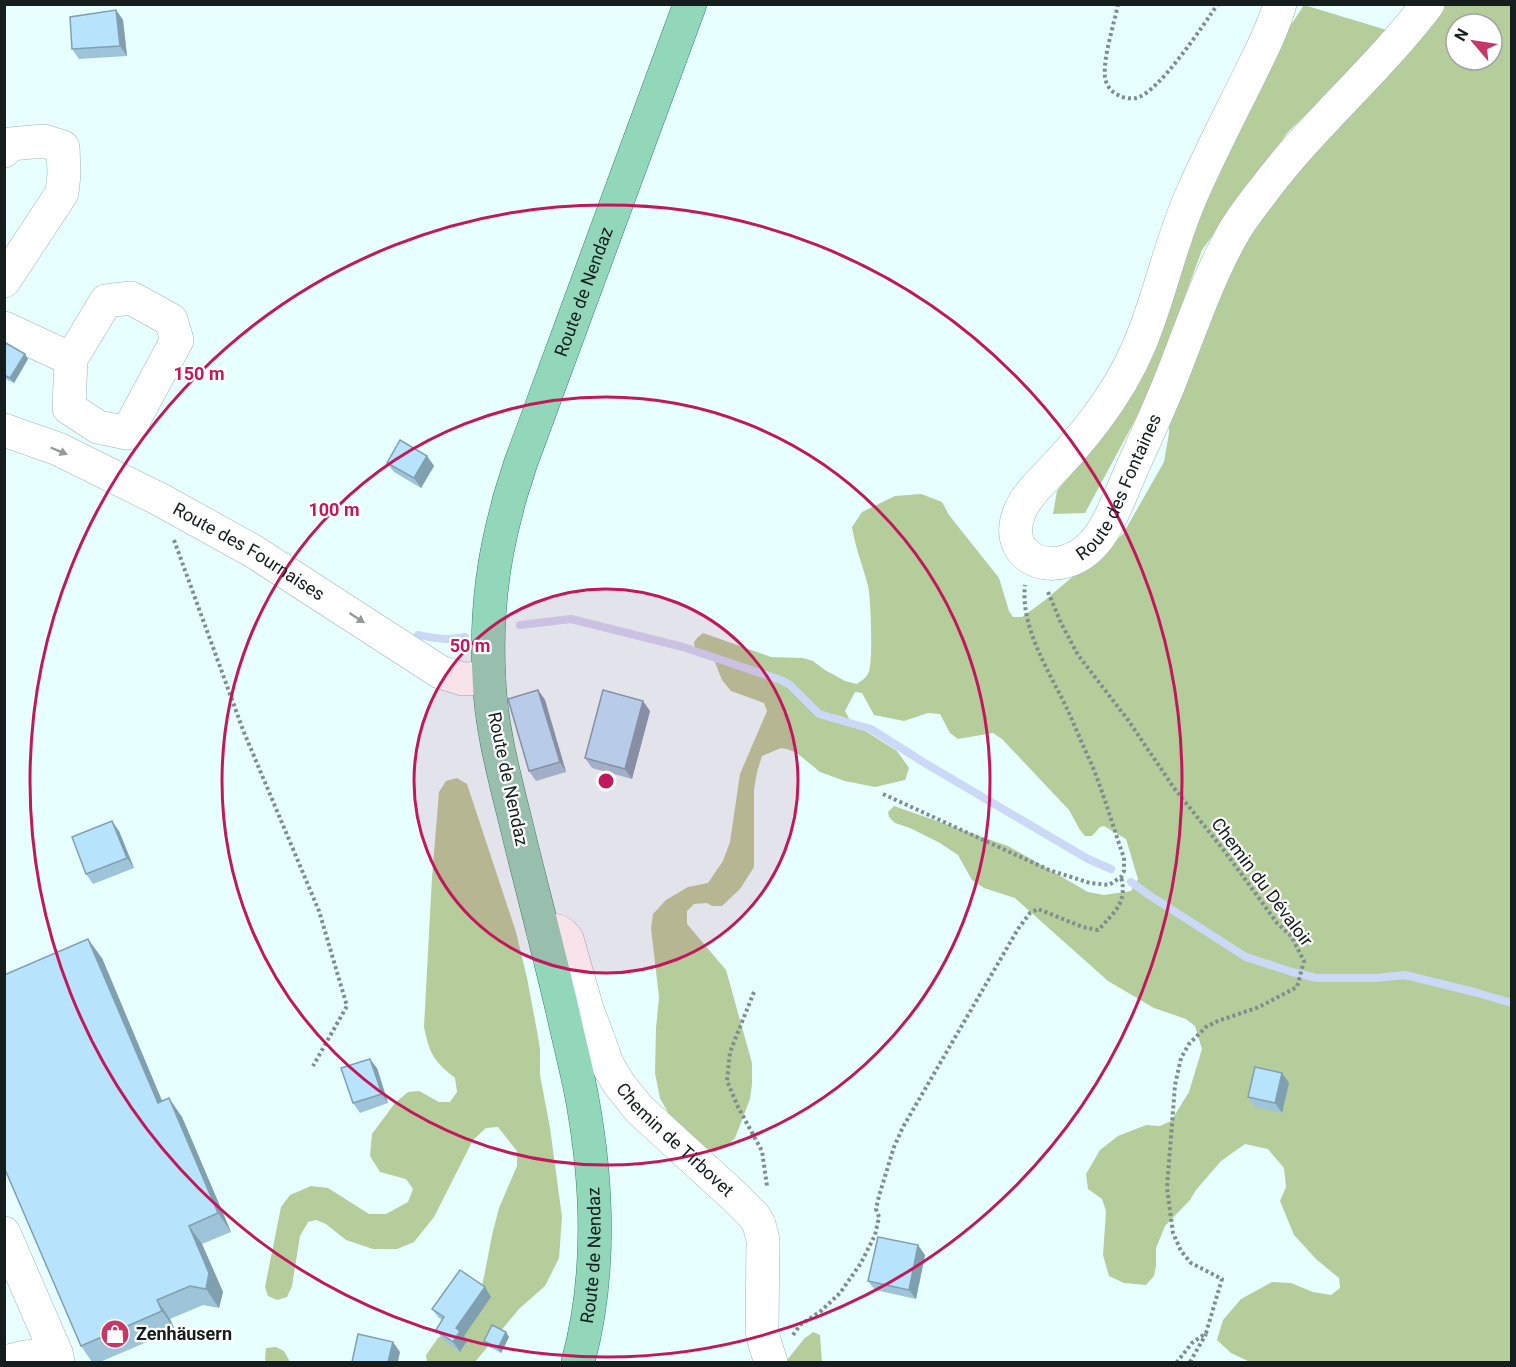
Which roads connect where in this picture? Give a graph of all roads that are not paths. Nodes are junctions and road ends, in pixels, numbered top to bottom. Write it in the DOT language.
graph roads {
  1 [pos="690,4"];
  2 [pos="1280,4"];
  3 [pos="1428,4"];
  4 [pos="4,151"];
  5 [pos="4,281"];
  6 [pos="4,328"];
  7 [pos="70,359"];
  8 [pos="4,430"];
  9 [pos="476,679"];
  10 [pos="543,932"];
  11 [pos="4,1233"];
  12 [pos="779,1352"];
  13 [pos="57,1358"];
  14 [pos="4,1362"];
  15 [pos="578,1362"];
  1 -- 9 [label="main road, Route de Nendaz"];
  2 -- 3 [label="street, Route des Fontaines"];
  4 -- 5 [label="street"];
  6 -- 7 [label="street"];
  8 -- 9 [label="street, Route des Fournaises, one-way"];
  9 -- 10 [label="main road, Route de Nendaz"];
  10 -- 12 [label="street, Chemin de Tirbovet"];
  10 -- 15 [label="main road, Route de Nendaz"];
  11 -- 13 [label="street"];
  13 -- 14 [label="street"];
}
